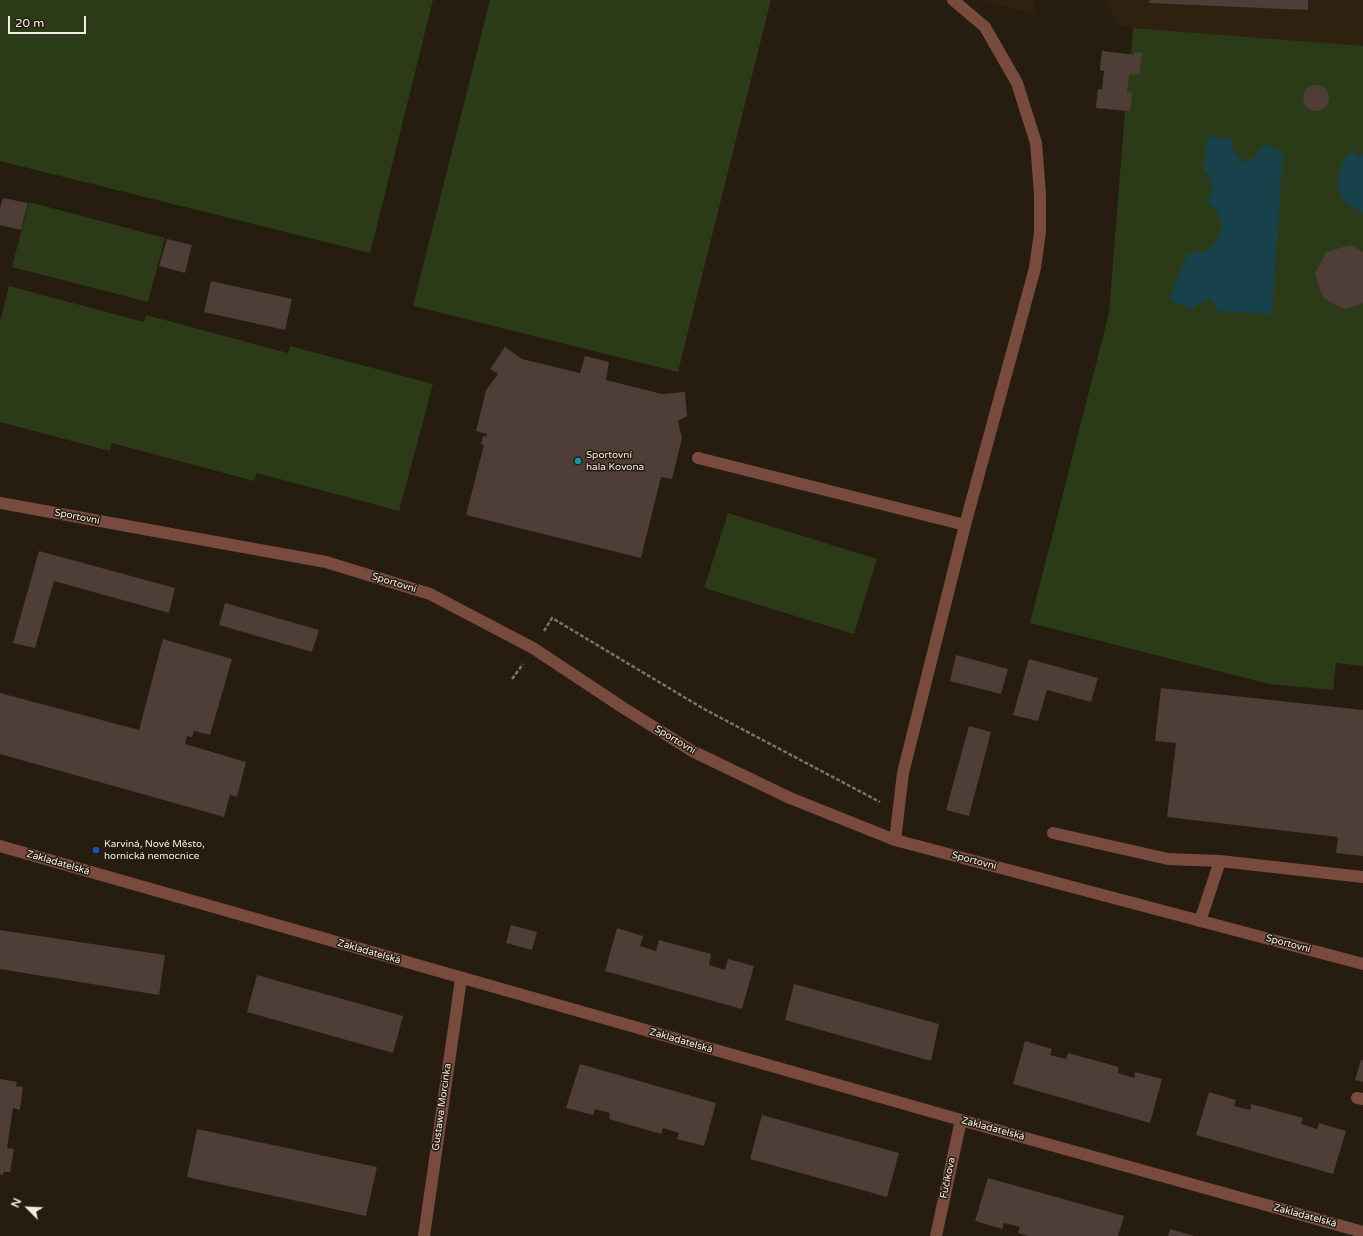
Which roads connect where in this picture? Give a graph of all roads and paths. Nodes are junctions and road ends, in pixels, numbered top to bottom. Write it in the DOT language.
graph roads {
  1 [pos="953,0"];
  2 [pos="698,458"];
  3 [pos="0,503"];
  4 [pos="965,525"];
  5 [pos="533,648"];
  6 [pos="512,679"];
  7 [pos="898,811"];
  8 [pos="1053,833"];
  9 [pos="895,840"];
  10 [pos="0,846"];
  11 [pos="1220,861"];
  12 [pos="1363,876"];
  13 [pos="1200,921"];
  14 [pos="1363,964"];
  15 [pos="461,979"];
  16 [pos="961,1120"];
  17 [pos="1363,1232"];
  18 [pos="424,1236"];
  19 [pos="936,1236"];
  1 -- 4 [label="street"];
  2 -- 4 [label="street"];
  3 -- 5 [label="street, Sportovní"];
  4 -- 7 [label="street"];
  5 -- 6 [label="path"];
  5 -- 7 [label="path"];
  5 -- 9 [label="street, Sportovní"];
  7 -- 9 [label="street"];
  8 -- 11 [label="street"];
  9 -- 13 [label="street, Sportovní"];
  10 -- 15 [label="street, Zakladatelská"];
  11 -- 12 [label="street"];
  11 -- 13 [label="street"];
  13 -- 14 [label="street, Sportovní"];
  15 -- 16 [label="street, Zakladatelská"];
  15 -- 18 [label="street, Gustawa Morcinka"];
  16 -- 17 [label="street, Zakladatelská"];
  16 -- 19 [label="street, Fučíkova"];
}
